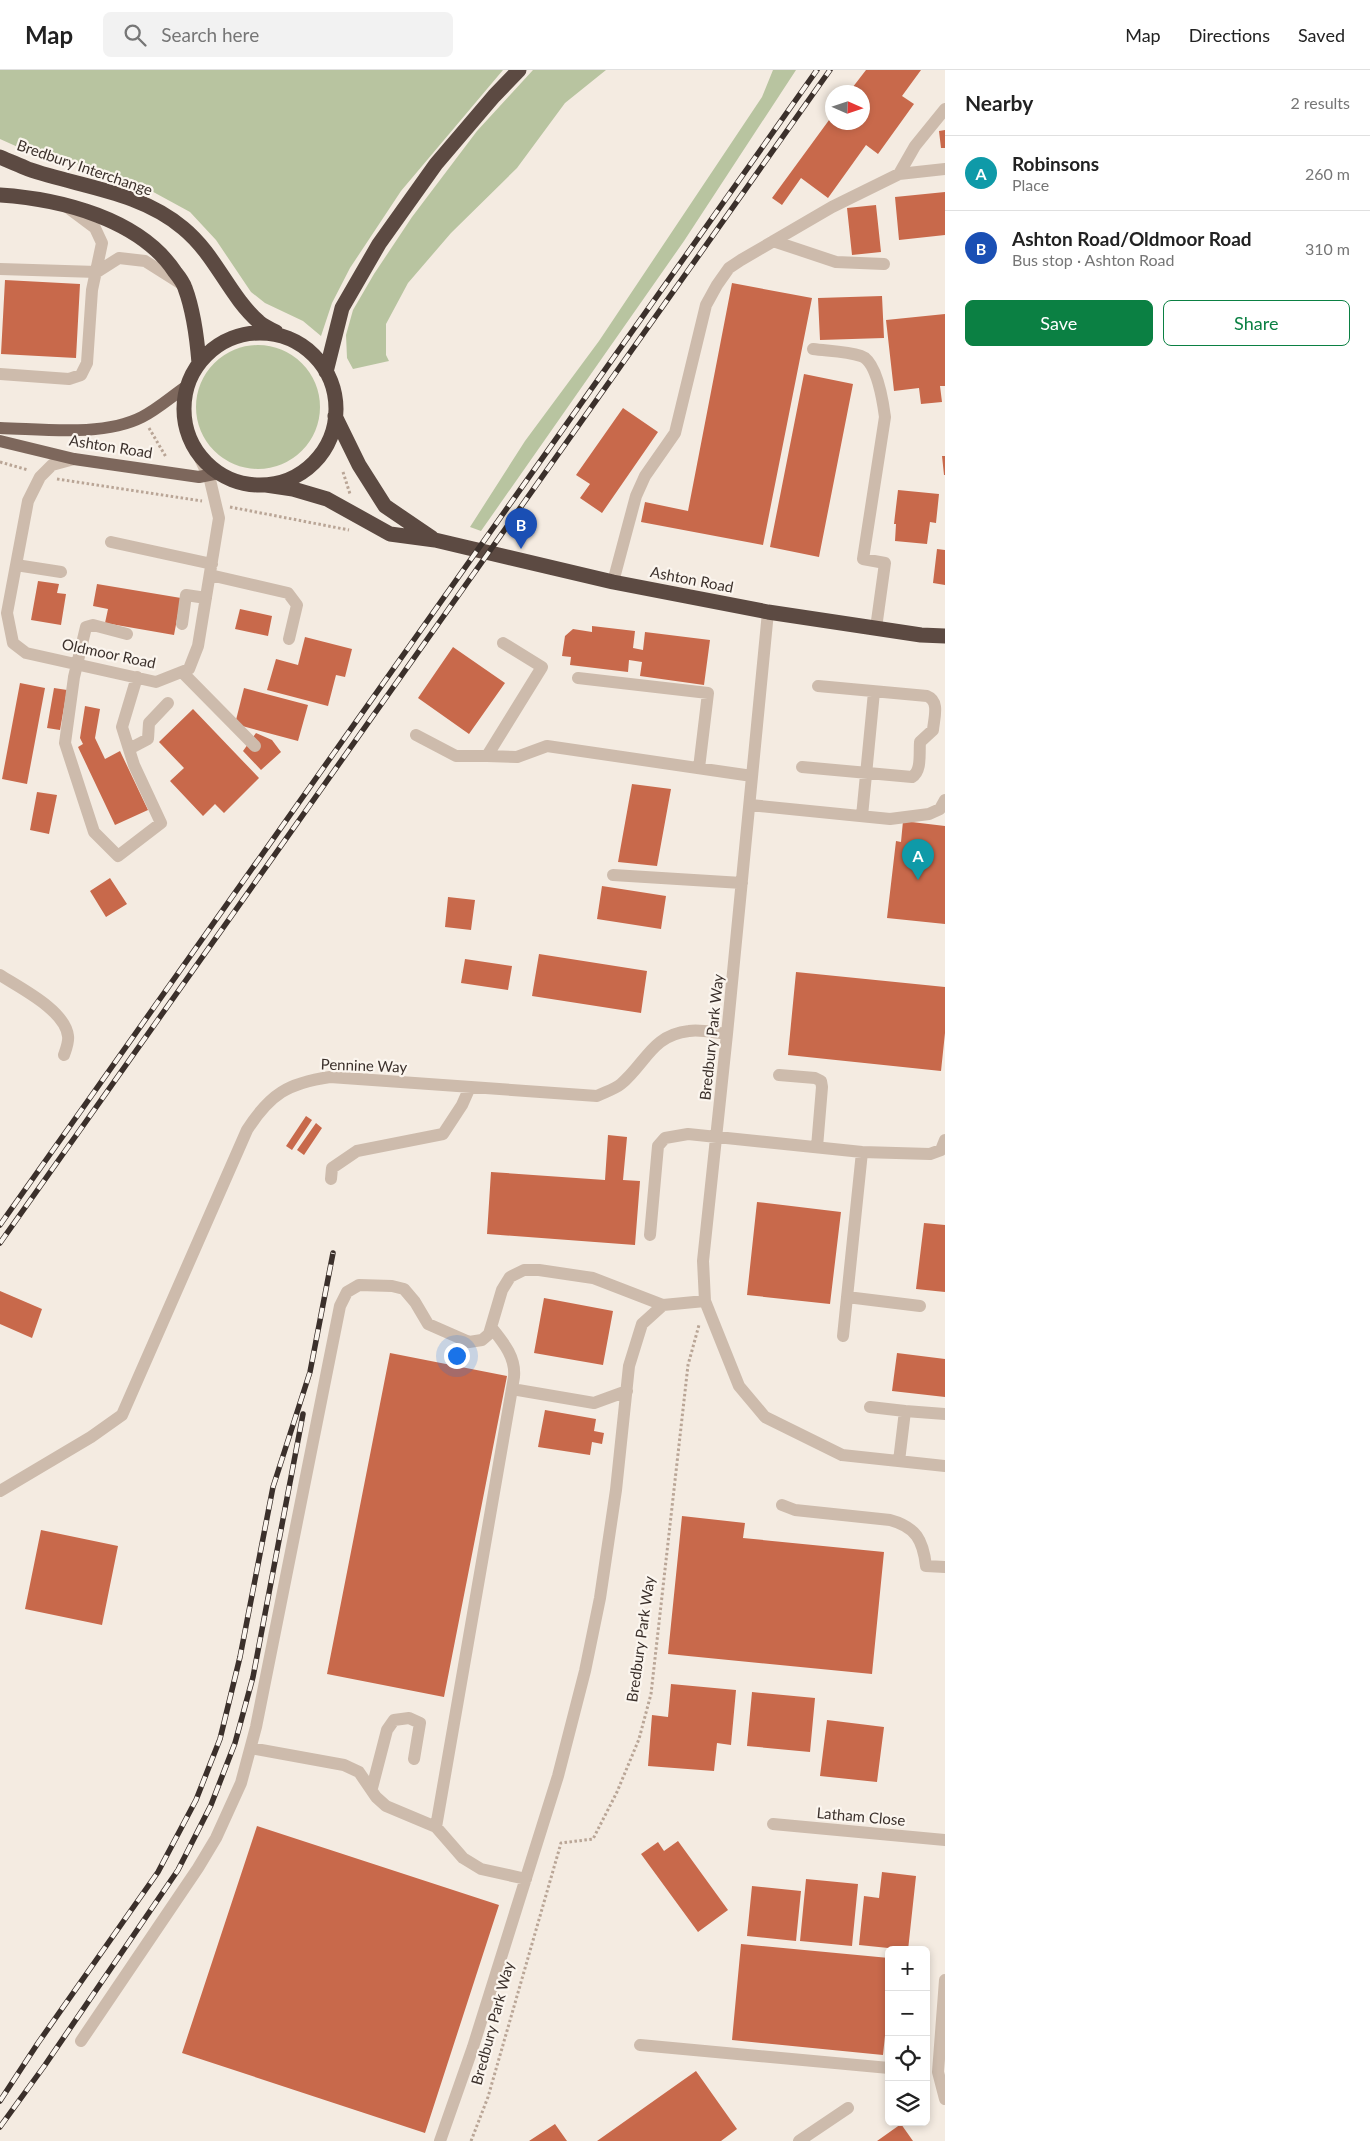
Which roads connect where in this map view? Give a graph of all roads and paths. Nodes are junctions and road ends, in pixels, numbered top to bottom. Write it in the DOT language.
graph roads {
  1 [pos="519,70"];
  2 [pos="945,109"];
  3 [pos="0,157"];
  4 [pos="945,169"];
  5 [pos="899,174"];
  6 [pos="0,194"];
  7 [pos="65,206"];
  8 [pos="773,241"];
  9 [pos="884,264"];
  10 [pos="0,269"];
  11 [pos="97,272"];
  12 [pos="185,286"];
  13 [pos="284,337"];
  14 [pos="813,349"];
  15 [pos="199,363"];
  16 [pos="326,372"];
  17 [pos="0,374"];
  18 [pos="187,386"];
  19 [pos="335,416"];
  20 [pos="0,428"];
  21 [pos="0,441"];
  22 [pos="74,459"];
  23 [pos="0,462"];
  24 [pos="213,474"];
  25 [pos="40,477"];
  26 [pos="266,485"];
  27 [pos="216,504"];
  28 [pos="351,531"];
  29 [pos="435,540"];
  30 [pos="111,542"];
  31 [pos="16,565"];
  32 [pos="211,569"];
  33 [pos="61,572"];
  34 [pos="613,582"];
  35 [pos="206,598"];
  36 [pos="768,612"];
  37 [pos="4,614"];
  38 [pos="182,624"];
  39 [pos="876,628"];
  40 [pos="127,634"];
  41 [pos="945,636"];
  42 [pos="289,639"];
  43 [pos="504,643"];
  44 [pos="76,664"];
  45 [pos="182,672"];
  46 [pos="137,677"];
  47 [pos="578,678"];
  48 [pos="818,686"];
  49 [pos="874,692"];
  50 [pos="168,703"];
  51 [pos="416,734"];
  52 [pos="255,746"];
  53 [pos="129,748"];
  54 [pos="488,756"];
  55 [pos="802,767"];
  56 [pos="699,768"];
  57 [pos="866,774"];
  58 [pos="752,776"];
  59 [pos="945,800"];
  60 [pos="750,805"];
  61 [pos="862,816"];
  62 [pos="613,875"];
  63 [pos="742,883"];
  64 [pos="0,975"];
  65 [pos="727,1034"];
  66 [pos="64,1055"];
  67 [pos="779,1075"];
  68 [pos="470,1087"];
  69 [pos="717,1136"];
  70 [pos="945,1140"];
  71 [pos="817,1148"];
  72 [pos="862,1152"];
  73 [pos="331,1179"];
  74 [pos="650,1235"];
  75 [pos="847,1297"];
  76 [pos="705,1301"];
  77 [pos="663,1305"];
  78 [pos="920,1306"];
  79 [pos="492,1327"];
  80 [pos="843,1336"];
  81 [pos="512,1389"];
  82 [pos="626,1391"];
  83 [pos="870,1407"];
  84 [pos="905,1411"];
  85 [pos="945,1414"];
  86 [pos="899,1461"];
  87 [pos="945,1466"];
  88 [pos="0,1491"];
  89 [pos="782,1505"];
  90 [pos="945,1567"];
  91 [pos="251,1748"];
  92 [pos="414,1759"];
  93 [pos="372,1788"];
  94 [pos="773,1824"];
  95 [pos="436,1827"];
  96 [pos="945,1840"];
  97 [pos="526,1879"];
  98 [pos="945,1980"];
  99 [pos="943,2035"];
  100 [pos="81,2041"];
  101 [pos="640,2045"];
  102 [pos="885,2068"];
  103 [pos="932,2071"];
  104 [pos="945,2099"];
  105 [pos="848,2108"];
  106 [pos="442,2136"];
  107 [pos="434,2141"];
  108 [pos="471,2141"];
  109 [pos="799,2141"];
  1 -- 16 [label="highway"];
  2 -- 5 [label="street"];
  3 -- 13 [label="highway, Bredbury Interchange"];
  4 -- 5 [label="street"];
  5 -- 8 [label="street"];
  6 -- 7 [label="highway"];
  7 -- 11 [label="street"];
  7 -- 12 [label="highway"];
  8 -- 9 [label="street"];
  8 -- 34 [label="street"];
  10 -- 11 [label="street"];
  11 -- 12 [label="street"];
  11 -- 17 [label="street"];
  12 -- 15 [label="highway"];
  13 -- 15 [label="highway, Bredbury Interchange"];
  13 -- 16 [label="highway, Bredbury Interchange"];
  14 -- 39 [label="street"];
  15 -- 18 [label="highway, Bredbury Interchange"];
  16 -- 19 [label="highway, Bredbury Interchange"];
  18 -- 20 [label="main road, Ashton Road"];
  18 -- 24 [label="highway, Bredbury Interchange"];
  19 -- 26 [label="highway, Bredbury Interchange"];
  19 -- 29 [label="highway, Ashton Road"];
  21 -- 22 [label="main road, Ashton Road"];
  22 -- 24 [label="main road, Ashton Road"];
  22 -- 25 [label="street, Oldmoor Road"];
  23 -- 25 [label="path"];
  24 -- 26 [label="highway, Bredbury Interchange"];
  24 -- 27 [label="street"];
  25 -- 27 [label="path"];
  25 -- 31 [label="street, Oldmoor Road"];
  26 -- 29 [label="highway, Ashton Road"];
  27 -- 28 [label="path"];
  27 -- 32 [label="street"];
  29 -- 34 [label="highway, Ashton Road"];
  30 -- 32 [label="street"];
  31 -- 33 [label="street"];
  31 -- 37 [label="street, Oldmoor Road"];
  32 -- 35 [label="street"];
  32 -- 42 [label="street"];
  34 -- 36 [label="highway, Ashton Road"];
  35 -- 38 [label="street"];
  35 -- 45 [label="street"];
  36 -- 39 [label="highway, Ashton Road"];
  36 -- 58 [label="street, Bredbury Park Way"];
  37 -- 44 [label="street, Oldmoor Road"];
  39 -- 41 [label="highway, Ashton Road"];
  40 -- 44 [label="street"];
  43 -- 54 [label="street"];
  44 -- 46 [label="street, Oldmoor Road"];
  44 -- 53 [label="street"];
  45 -- 46 [label="street, Oldmoor Road"];
  45 -- 52 [label="street"];
  46 -- 53 [label="street"];
  47 -- 56 [label="street"];
  48 -- 49 [label="street"];
  49 -- 57 [label="street"];
  49 -- 57 [label="street"];
  50 -- 53 [label="street"];
  51 -- 54 [label="street"];
  54 -- 56 [label="street"];
  55 -- 57 [label="street"];
  56 -- 58 [label="street"];
  57 -- 61 [label="street"];
  58 -- 60 [label="street, Bredbury Park Way"];
  59 -- 61 [label="street"];
  60 -- 61 [label="street"];
  60 -- 63 [label="street, Bredbury Park Way"];
  62 -- 63 [label="street"];
  63 -- 65 [label="street, Bredbury Park Way"];
  64 -- 66 [label="street"];
  65 -- 68 [label="street, Pennine Way"];
  65 -- 69 [label="street, Bredbury Park Way"];
  67 -- 71 [label="street"];
  68 -- 73 [label="street"];
  68 -- 88 [label="street, Pennine Way"];
  69 -- 71 [label="street"];
  69 -- 74 [label="street"];
  69 -- 76 [label="street, Bredbury Park Way"];
  70 -- 72 [label="street"];
  71 -- 72 [label="street"];
  72 -- 75 [label="street"];
  75 -- 78 [label="street"];
  75 -- 80 [label="street"];
  76 -- 77 [label="street"];
  76 -- 86 [label="street, Bredbury Park Way"];
  76 -- 108 [label="path, Bredbury Park Way"];
  77 -- 79 [label="street"];
  77 -- 82 [label="street"];
  79 -- 81 [label="street"];
  79 -- 91 [label="street"];
  81 -- 82 [label="street"];
  81 -- 95 [label="street"];
  82 -- 97 [label="street"];
  83 -- 84 [label="street"];
  84 -- 85 [label="street"];
  84 -- 86 [label="street"];
  86 -- 87 [label="street, Bredbury Park Way"];
  89 -- 90 [label="street"];
  91 -- 93 [label="street"];
  91 -- 100 [label="street"];
  92 -- 93 [label="street"];
  93 -- 95 [label="street"];
  94 -- 96 [label="street, Latham Close"];
  95 -- 97 [label="street"];
  97 -- 106 [label="street"];
  98 -- 99 [label="street"];
  99 -- 103 [label="street"];
  101 -- 102 [label="street"];
  103 -- 104 [label="street"];
  105 -- 109 [label="street"];
  106 -- 107 [label="street"];
}
